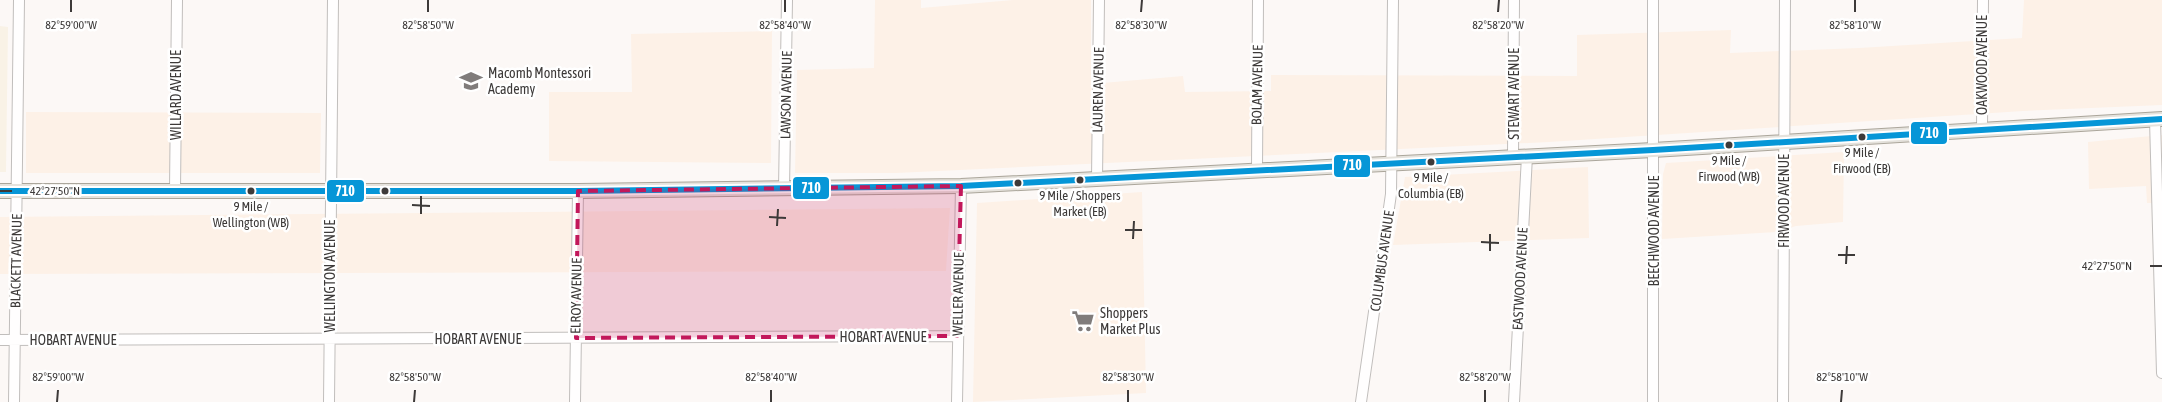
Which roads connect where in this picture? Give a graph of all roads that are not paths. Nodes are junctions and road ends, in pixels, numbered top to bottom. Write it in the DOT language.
graph roads {
  1 [pos="19,0"];
  2 [pos="177,0"];
  3 [pos="333,0"];
  4 [pos="787,0"];
  5 [pos="1099,0"];
  6 [pos="1258,0"];
  7 [pos="1393,0"];
  8 [pos="1514,0"];
  9 [pos="1653,0"];
  10 [pos="1785,0"];
  11 [pos="1983,0"];
  12 [pos="2158,120"];
  13 [pos="1982,129"];
  14 [pos="1784,142"];
  15 [pos="1653,150"];
  16 [pos="1527,156"];
  17 [pos="1513,157"];
  18 [pos="1392,164"];
  19 [pos="1257,170"];
  20 [pos="1097,180"];
  21 [pos="961,186"];
  22 [pos="784,189"];
  23 [pos="175,190"];
  24 [pos="330,191"];
  25 [pos="578,191"];
  26 [pos="0,192"];
  27 [pos="17,192"];
  28 [pos="957,336"];
  29 [pos="576,338"];
  30 [pos="0,340"];
  31 [pos="15,340"];
  32 [pos="330,340"];
  33 [pos="2162,373"];
  34 [pos="14,402"];
  35 [pos="329,402"];
  36 [pos="575,402"];
  37 [pos="957,402"];
  38 [pos="1361,402"];
  39 [pos="1514,402"];
  40 [pos="1653,402"];
  41 [pos="1783,402"];
  1 -- 27 [label="street, BLACKETT AVENUE"];
  2 -- 23 [label="street, WILLARD AVENUE"];
  3 -- 24 [label="street, WELLINGTON AVENUE"];
  4 -- 22 [label="street, LAWSON AVENUE"];
  5 -- 20 [label="street, LAUREN AVENUE"];
  6 -- 19 [label="street, BOLAM AVENUE"];
  7 -- 18 [label="street, COLUMBUS AVENUE"];
  8 -- 17 [label="street, STEWART AVENUE"];
  9 -- 15 [label="street, BEECHWOOD AVENUE"];
  10 -- 14 [label="street, FIRWOOD AVENUE"];
  11 -- 13 [label="street, OAKWOOD AVENUE"];
  12 -- 13 [label="main road"];
  12 -- 33 [label="street"];
  13 -- 14 [label="main road"];
  14 -- 15 [label="main road"];
  14 -- 41 [label="street, FIRWOOD AVENUE"];
  15 -- 16 [label="main road"];
  15 -- 40 [label="street, BEECHWOOD AVENUE"];
  16 -- 17 [label="main road"];
  16 -- 39 [label="street, EASTWOOD AVENUE"];
  17 -- 18 [label="main road"];
  18 -- 19 [label="main road"];
  18 -- 38 [label="street, COLUMBUS AVENUE"];
  19 -- 20 [label="main road"];
  20 -- 21 [label="main road"];
  21 -- 22 [label="main road"];
  21 -- 28 [label="street, WELLER AVENUE"];
  22 -- 25 [label="main road"];
  23 -- 24 [label="main road"];
  23 -- 27 [label="main road"];
  24 -- 25 [label="main road"];
  24 -- 32 [label="street, WELLINGTON AVENUE"];
  25 -- 29 [label="street, ELROY AVENUE"];
  26 -- 27 [label="main road"];
  27 -- 31 [label="street, BLACKETT AVENUE"];
  28 -- 29 [label="street, HOBART AVENUE"];
  28 -- 37 [label="street, WELLER AVENUE"];
  29 -- 32 [label="street, HOBART AVENUE"];
  29 -- 36 [label="street, ELROY AVENUE"];
  30 -- 31 [label="street, HOBART AVENUE"];
  31 -- 32 [label="street, HOBART AVENUE"];
  31 -- 34 [label="street, BLACKETT AVENUE"];
  32 -- 35 [label="street, WELLINGTON AVENUE"];
}
